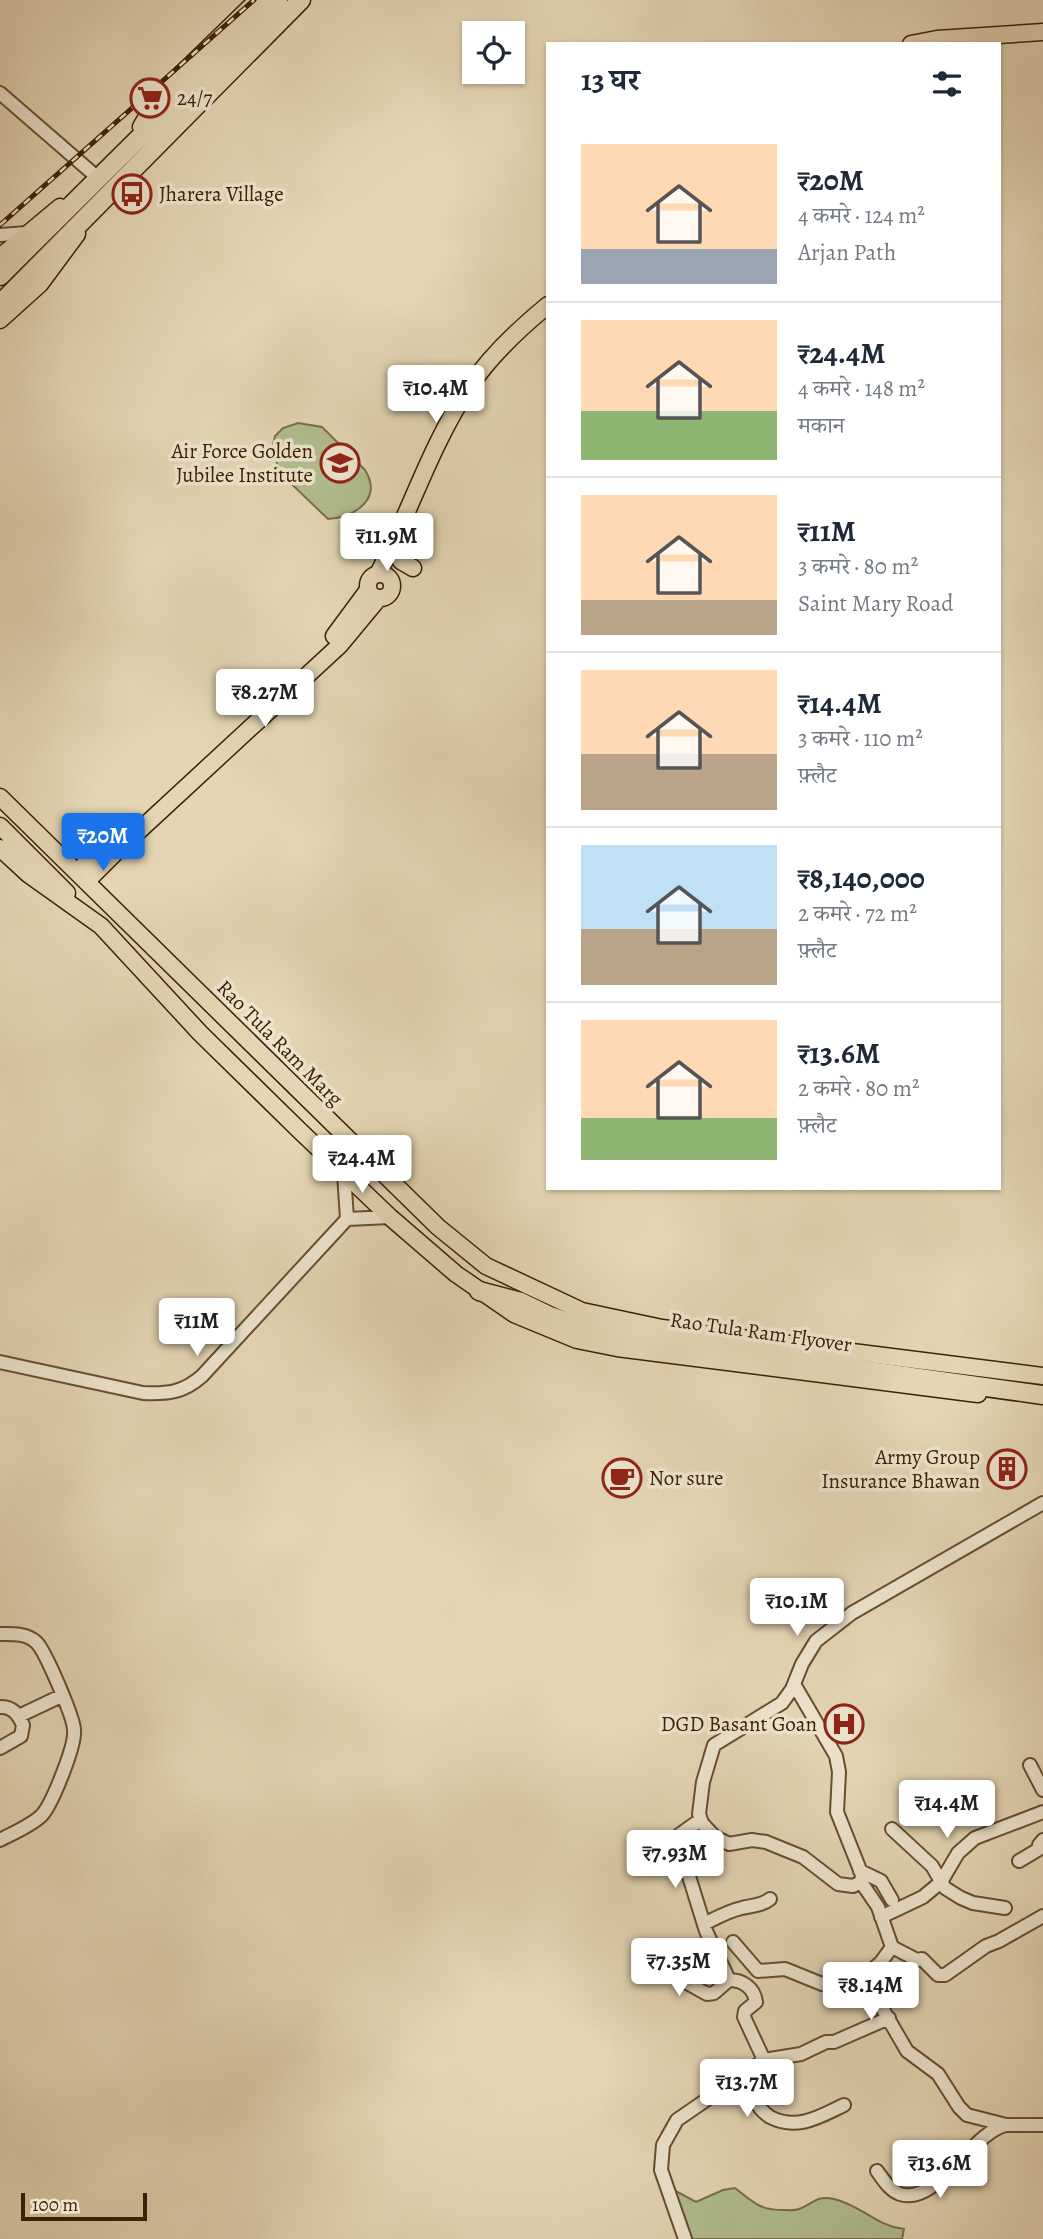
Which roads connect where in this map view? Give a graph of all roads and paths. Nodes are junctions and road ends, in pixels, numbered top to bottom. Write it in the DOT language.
graph roads {
  1 [pos="259,0"];
  2 [pos="278,0"];
  3 [pos="301,0"];
  4 [pos="1043,32"];
  5 [pos="1043,39"];
  6 [pos="920,42"];
  7 [pos="996,42"];
  8 [pos="0,93"];
  9 [pos="136,140"];
  10 [pos="98,178"];
  11 [pos="108,193"];
  12 [pos="27,233"];
  13 [pos="0,235"];
  14 [pos="0,257"];
  15 [pos="0,276"];
  16 [pos="0,304"];
  17 [pos="546,307"];
  18 [pos="546,319"];
  19 [pos="0,320"];
  20 [pos="397,550"];
  21 [pos="413,568"];
  22 [pos="383,575"];
  23 [pos="373,594"];
  24 [pos="0,797"];
  25 [pos="0,826"];
  26 [pos="125,837"];
  27 [pos="0,848"];
  28 [pos="111,850"];
  29 [pos="82,876"];
  30 [pos="102,926"];
  31 [pos="344,1173"];
  32 [pos="390,1217"];
  33 [pos="347,1219"];
  34 [pos="479,1291"];
  35 [pos="0,1362"];
  36 [pos="1043,1376"];
  37 [pos="1043,1395"];
  38 [pos="1043,1401"];
  39 [pos="1043,1503"];
  40 [pos="0,1634"];
  41 [pos="794,1684"];
  42 [pos="61,1696"];
  43 [pos="0,1707"];
  44 [pos="19,1716"];
  45 [pos="0,1748"];
  46 [pos="1030,1765"];
  47 [pos="1043,1790"];
  48 [pos="1043,1812"];
  49 [pos="700,1820"];
  50 [pos="892,1829"];
  51 [pos="0,1840"];
  52 [pos="1043,1840"];
  53 [pos="1018,1861"];
  54 [pos="860,1876"];
  55 [pos="942,1882"];
  56 [pos="770,1899"];
  57 [pos="892,1900"];
  58 [pos="1005,1908"];
  59 [pos="1043,1916"];
  60 [pos="881,1917"];
  61 [pos="704,1924"];
  62 [pos="733,1942"];
  63 [pos="892,1947"];
  64 [pos="646,1960"];
  65 [pos="864,1977"];
  66 [pos="729,1980"];
  67 [pos="889,2018"];
  68 [pos="760,2063"];
  69 [pos="844,2105"];
  70 [pos="1006,2125"];
  71 [pos="1043,2125"];
  72 [pos="877,2171"];
  73 [pos="685,2239"];
  1 -- 9 [label="highway"];
  2 -- 9 [label="highway"];
  3 -- 11 [label="highway"];
  4 -- 6 [label="main road"];
  5 -- 7 [label="main road"];
  8 -- 10 [label="street"];
  9 -- 10 [label="highway"];
  10 -- 12 [label="main road"];
  10 -- 15 [label="highway"];
  11 -- 16 [label="highway"];
  11 -- 19 [label="main road"];
  12 -- 13 [label="street"];
  12 -- 14 [label="main road"];
  17 -- 22 [label="main road"];
  18 -- 20 [label="main road"];
  20 -- 21 [label="main road"];
  20 -- 22 [label="main road"];
  22 -- 23 [label="main road"];
  22 -- 23 [label="main road"];
  23 -- 26 [label="main road"];
  24 -- 29 [label="main road, Rao Tula Ram Marg"];
  25 -- 30 [label="main road"];
  27 -- 30 [label="main road"];
  28 -- 29 [label="main road"];
  29 -- 36 [label="main road, Rao Tula Ram Marg"];
  30 -- 31 [label="main road"];
  31 -- 32 [label="main road"];
  31 -- 33 [label="street"];
  32 -- 33 [label="street"];
  32 -- 34 [label="main road"];
  33 -- 35 [label="street"];
  34 -- 37 [label="highway, Rao Tula Ram Flyover"];
  34 -- 38 [label="main road"];
  39 -- 41 [label="street"];
  40 -- 42 [label="street"];
  41 -- 49 [label="street"];
  41 -- 54 [label="street"];
  42 -- 44 [label="street"];
  42 -- 51 [label="street"];
  43 -- 44 [label="street"];
  44 -- 45 [label="street"];
  46 -- 47 [label="street"];
  48 -- 55 [label="street"];
  49 -- 54 [label="street"];
  49 -- 61 [label="street"];
  50 -- 55 [label="street"];
  52 -- 53 [label="street"];
  54 -- 57 [label="street"];
  54 -- 60 [label="street"];
  55 -- 58 [label="street"];
  55 -- 60 [label="street"];
  56 -- 61 [label="street"];
  59 -- 63 [label="street"];
  60 -- 63 [label="street"];
  61 -- 66 [label="street"];
  62 -- 65 [label="street"];
  63 -- 65 [label="street"];
  64 -- 66 [label="street"];
  65 -- 67 [label="street"];
  66 -- 68 [label="street"];
  67 -- 68 [label="street"];
  67 -- 70 [label="street"];
  68 -- 69 [label="street"];
  68 -- 73 [label="street"];
  70 -- 71 [label="street"];
  70 -- 72 [label="street"];
}
